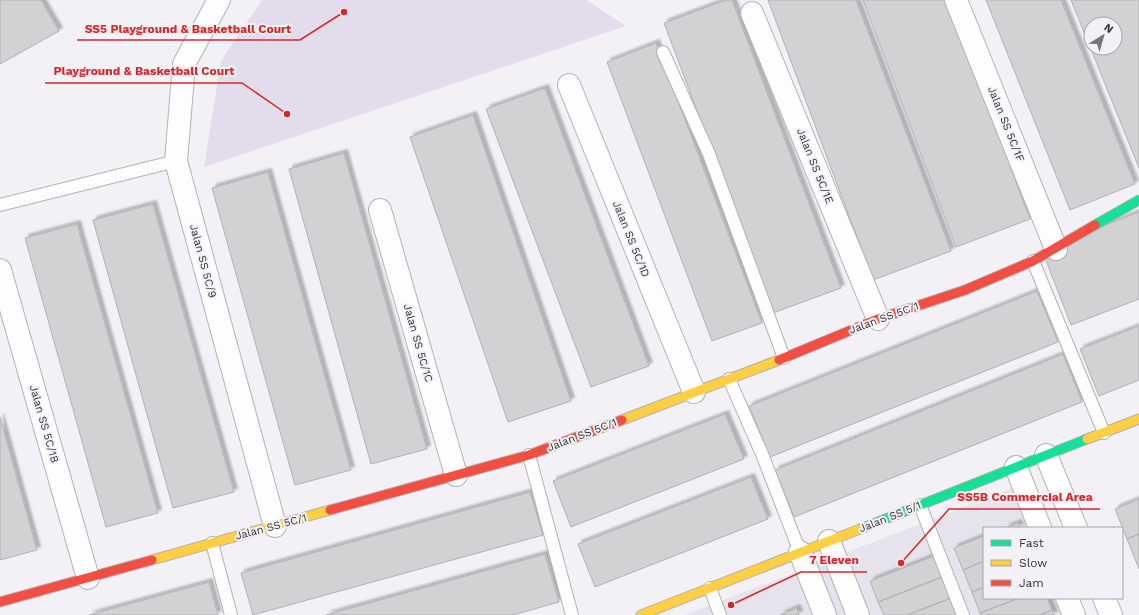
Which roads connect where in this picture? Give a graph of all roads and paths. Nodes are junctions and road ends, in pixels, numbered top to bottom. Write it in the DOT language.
graph roads {
  1 [pos="220,0"];
  2 [pos="956,0"];
  3 [pos="752,13"];
  4 [pos="663,52"];
  5 [pos="569,85"];
  6 [pos="176,161"];
  7 [pos="1139,200"];
  8 [pos="0,205"];
  9 [pos="380,210"];
  10 [pos="1056,249"];
  11 [pos="1033,261"];
  12 [pos="0,270"];
  13 [pos="878,319"];
  14 [pos="784,358"];
  15 [pos="729,379"];
  16 [pos="694,392"];
  17 [pos="1139,419"];
  18 [pos="1104,433"];
  19 [pos="528,455"];
  20 [pos="1046,456"];
  21 [pos="1016,467"];
  22 [pos="456,475"];
  23 [pos="920,505"];
  24 [pos="275,526"];
  25 [pos="1040,527"];
  26 [pos="1076,527"];
  27 [pos="829,541"];
  28 [pos="212,543"];
  29 [pos="800,552"];
  30 [pos="88,578"];
  31 [pos="710,588"];
  32 [pos="1067,599"];
  33 [pos="1104,599"];
  34 [pos="0,602"];
  35 [pos="232,615"];
  36 [pos="572,615"];
  37 [pos="641,615"];
  38 [pos="720,615"];
  39 [pos="826,615"];
  40 [pos="858,615"];
  41 [pos="963,615"];
  42 [pos="1074,615"];
  43 [pos="1110,615"];
  1 -- 6 [label="street, Jalan SS 5C/9"];
  2 -- 10 [label="street, Jalan SS 5C/1F"];
  3 -- 13 [label="street, Jalan SS 5C/1E"];
  4 -- 14 [label="lane"];
  5 -- 16 [label="street, Jalan SS 5C/1D"];
  6 -- 8 [label="lane"];
  6 -- 24 [label="street, Jalan SS 5C/9"];
  7 -- 10 [label="street, Jalan SS 5C/1"];
  9 -- 22 [label="street, Jalan SS 5C/1C"];
  10 -- 11 [label="street, Jalan SS 5C/1"];
  11 -- 13 [label="street, Jalan SS 5C/1"];
  11 -- 18 [label="lane"];
  12 -- 30 [label="street, Jalan SS 5C/1B"];
  13 -- 14 [label="street, Jalan SS 5C/1"];
  14 -- 15 [label="street, Jalan SS 5C/1"];
  15 -- 16 [label="street, Jalan SS 5C/1"];
  15 -- 29 [label="lane"];
  16 -- 19 [label="street, Jalan SS 5C/1"];
  17 -- 18 [label="street, Jalan SS 5/1"];
  18 -- 20 [label="street, Jalan SS 5/1"];
  19 -- 22 [label="street, Jalan SS 5C/1"];
  19 -- 36 [label="lane"];
  20 -- 21 [label="street, Jalan SS 5/1"];
  20 -- 26 [label="street"];
  21 -- 23 [label="street, Jalan SS 5/1"];
  21 -- 25 [label="street"];
  22 -- 24 [label="street, Jalan SS 5C/1"];
  23 -- 27 [label="street, Jalan SS 5/1"];
  23 -- 41 [label="lane"];
  24 -- 28 [label="street, Jalan SS 5C/1"];
  27 -- 29 [label="street, Jalan SS 5/1"];
  27 -- 40 [label="street"];
  28 -- 30 [label="street, Jalan SS 5C/1"];
  28 -- 35 [label="lane"];
  29 -- 31 [label="street, Jalan SS 5/1"];
  29 -- 39 [label="street"];
  30 -- 34 [label="street, Jalan SS 5C/1"];
  31 -- 37 [label="street, Jalan SS 5/1"];
  31 -- 38 [label="lane"];
  32 -- 42 [label="street"];
  33 -- 43 [label="street"];
}
